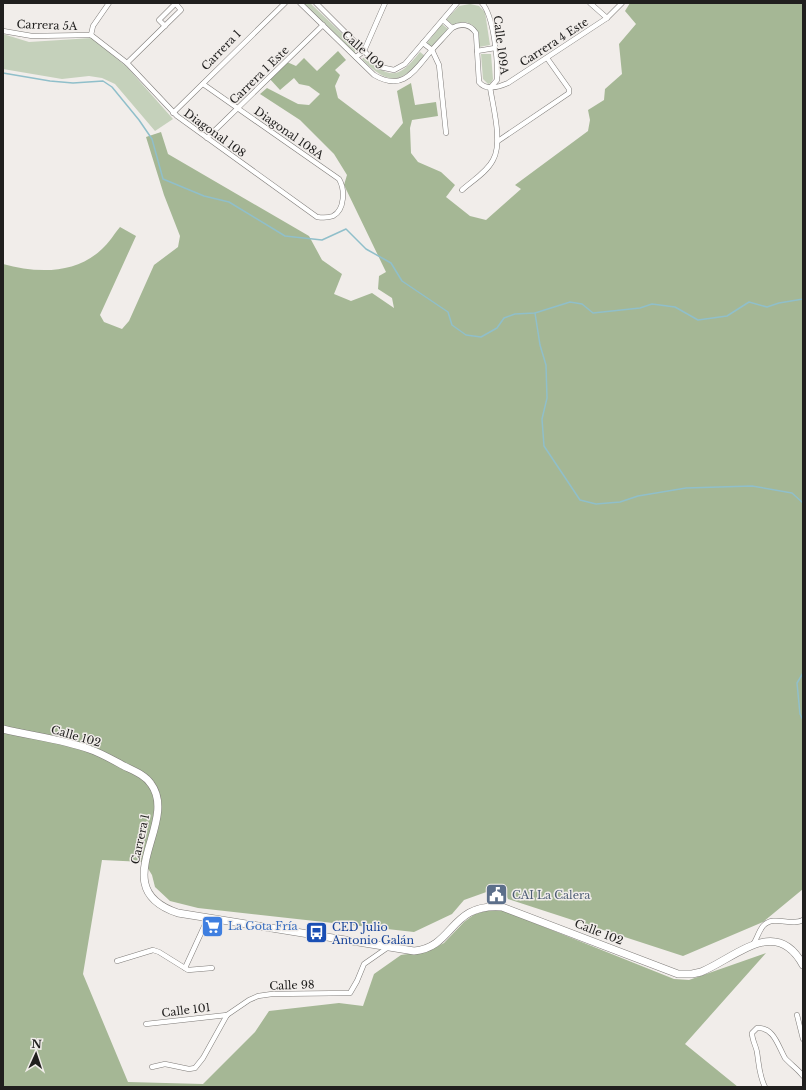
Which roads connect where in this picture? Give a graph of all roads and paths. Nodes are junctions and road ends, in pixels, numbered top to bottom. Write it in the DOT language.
graph roads {
  1 [pos="110,3"];
  2 [pos="176,3"];
  3 [pos="285,3"];
  4 [pos="300,3"];
  5 [pos="316,3"];
  6 [pos="385,3"];
  7 [pos="458,3"];
  8 [pos="482,3"];
  9 [pos="590,3"];
  10 [pos="622,3"];
  11 [pos="607,18"];
  12 [pos="443,20"];
  13 [pos="323,25"];
  14 [pos="165,26"];
  15 [pos="452,28"];
  16 [pos="3,31"];
  17 [pos="91,35"];
  18 [pos="423,43"];
  19 [pos="495,48"];
  20 [pos="432,50"];
  21 [pos="364,51"];
  22 [pos="477,51"];
  23 [pos="356,57"];
  24 [pos="547,58"];
  25 [pos="127,63"];
  26 [pos="203,84"];
  27 [pos="490,87"];
  28 [pos="238,108"];
  29 [pos="173,113"];
  30 [pos="446,134"];
  31 [pos="207,138"];
  32 [pos="498,141"];
  33 [pos="462,190"];
  34 [pos="340,209"];
  35 [pos="3,729"];
  36 [pos="155,791"];
  37 [pos="208,918"];
  38 [pos="803,920"];
  39 [pos="754,943"];
  40 [pos="387,948"];
  41 [pos="117,961"];
  42 [pos="803,965"];
  43 [pos="184,968"];
  44 [pos="212,968"];
  45 [pos="227,1015"];
  46 [pos="797,1015"];
  47 [pos="146,1024"];
  48 [pos="803,1039"];
  49 [pos="152,1067"];
  50 [pos="803,1076"];
  51 [pos="765,1087"];
  1 -- 17 [label="street"];
  2 -- 14 [label="street"];
  2 -- 14 [label="street"];
  3 -- 26 [label="street, Carrera 1"];
  4 -- 13 [label="street, Calle 109"];
  5 -- 21 [label="street, Calle 109"];
  6 -- 21 [label="street"];
  7 -- 12 [label="street, Calle 109"];
  8 -- 19 [label="street, Calle 109A"];
  9 -- 11 [label="street"];
  10 -- 11 [label="street, Carrera 4 Este"];
  11 -- 24 [label="street, Carrera 4 Este"];
  12 -- 15 [label="street"];
  12 -- 18 [label="street, Calle 109"];
  13 -- 23 [label="street, Calle 109"];
  13 -- 28 [label="street, Carrera 1 Este"];
  14 -- 25 [label="street"];
  15 -- 20 [label="street, Calle 109"];
  15 -- 22 [label="street, Calle 109A"];
  16 -- 17 [label="street, Carrera 5A"];
  17 -- 25 [label="street, Diagonal 108"];
  18 -- 20 [label="street"];
  18 -- 21 [label="street, Calle 109"];
  19 -- 22 [label="street"];
  19 -- 27 [label="street, Calle 109A"];
  20 -- 23 [label="street, Calle 109"];
  20 -- 30 [label="street"];
  21 -- 23 [label="street"];
  22 -- 27 [label="street, Calle 109A"];
  24 -- 27 [label="street, Carrera 4 Este"];
  24 -- 32 [label="street"];
  25 -- 29 [label="street, Diagonal 108"];
  26 -- 28 [label="street, Diagonal 108A"];
  26 -- 29 [label="street, Carrera 1"];
  27 -- 32 [label="street, Calle 109A"];
  28 -- 31 [label="street, Carrera 1 Este"];
  28 -- 34 [label="street, Diagonal 108A"];
  29 -- 31 [label="street, Diagonal 108"];
  31 -- 34 [label="street, Diagonal 108"];
  32 -- 33 [label="street, Calle 109A"];
  35 -- 36 [label="main road, Calle 102"];
  36 -- 37 [label="main road, Carrera 1"];
  37 -- 40 [label="main road"];
  37 -- 43 [label="street"];
  38 -- 39 [label="street"];
  39 -- 40 [label="main road, Calle 102"];
  39 -- 42 [label="main road"];
  40 -- 45 [label="street, Calle 98"];
  41 -- 43 [label="street"];
  43 -- 44 [label="street"];
  45 -- 47 [label="street, Calle 101"];
  45 -- 49 [label="street, Calle 98"];
  46 -- 48 [label="street"];
  50 -- 51 [label="street"];
}
